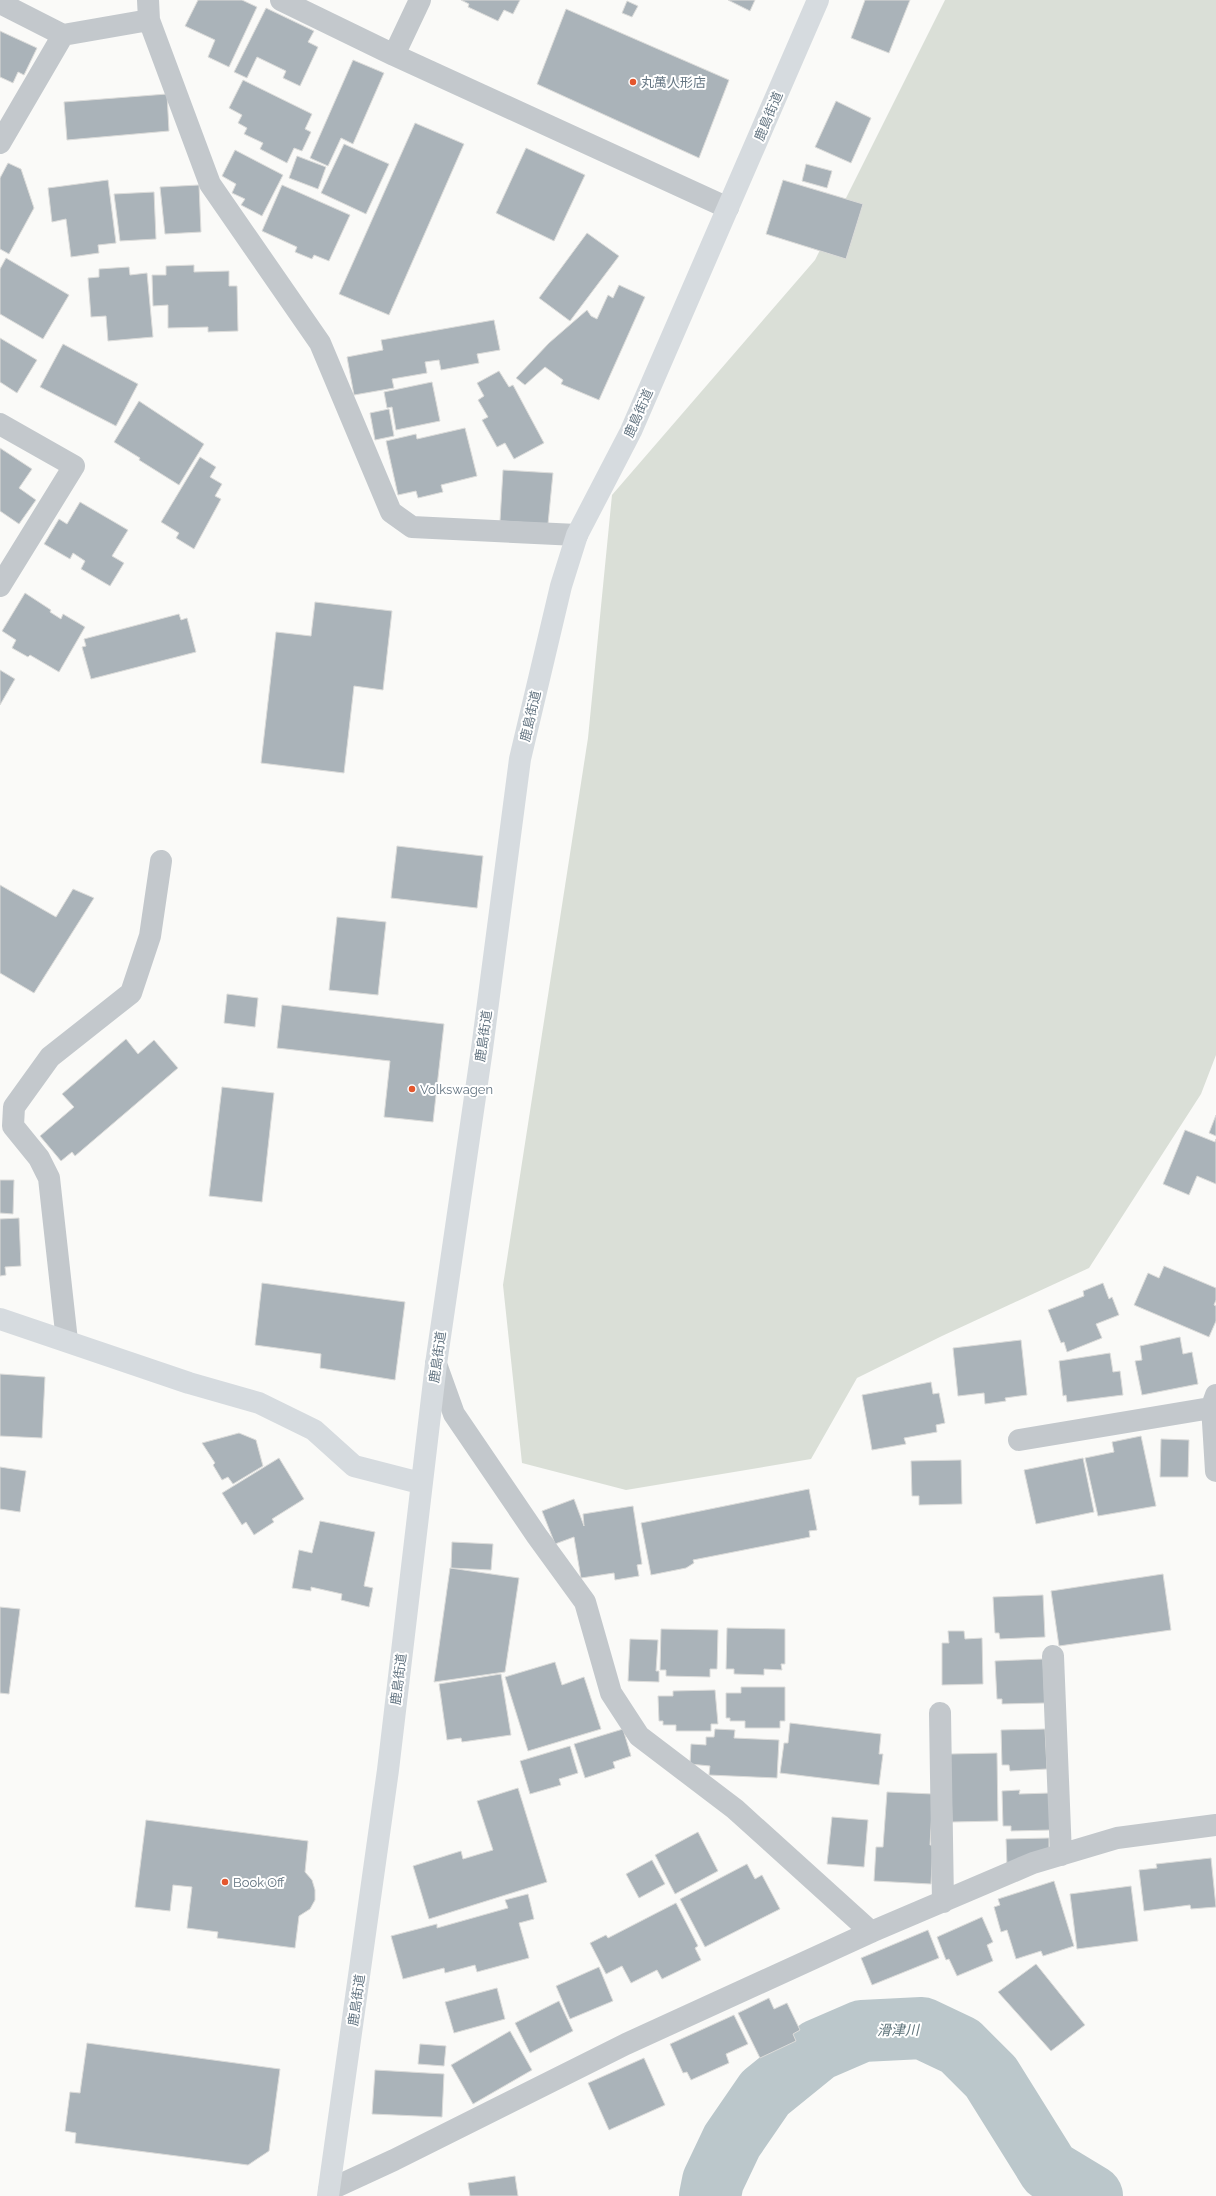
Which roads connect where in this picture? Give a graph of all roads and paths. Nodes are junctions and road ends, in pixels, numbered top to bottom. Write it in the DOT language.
graph roads {
  1 [pos="281,0"];
  2 [pos="420,0"];
  3 [pos="818,0"];
  4 [pos="0,3"];
  5 [pos="149,10"];
  6 [pos="63,35"];
  7 [pos="394,55"];
  8 [pos="0,143"];
  9 [pos="728,208"];
  10 [pos="0,424"];
  11 [pos="577,535"];
  12 [pos="0,586"];
  13 [pos="161,861"];
  14 [pos="0,1319"];
  15 [pos="67,1341"];
  16 [pos="436,1364"];
  17 [pos="1215,1403"];
  18 [pos="1019,1440"];
  19 [pos="1216,1470"];
  20 [pos="420,1483"];
  21 [pos="1052,1656"];
  22 [pos="940,1713"];
  23 [pos="1216,1825"];
  24 [pos="1061,1855"];
  25 [pos="942,1902"];
  26 [pos="871,1932"];
  27 [pos="329,2193"];
  1 -- 7 [label="street"];
  2 -- 7 [label="street"];
  3 -- 9 [label="street, 鹿島街道"];
  4 -- 6 [label="street"];
  5 -- 6 [label="street"];
  5 -- 11 [label="street"];
  6 -- 8 [label="street"];
  7 -- 9 [label="street"];
  9 -- 11 [label="street, 鹿島街道"];
  10 -- 12 [label="street"];
  11 -- 16 [label="street, 鹿島街道"];
  13 -- 15 [label="street"];
  14 -- 15 [label="street"];
  15 -- 20 [label="street"];
  16 -- 20 [label="street, 鹿島街道"];
  16 -- 26 [label="street"];
  17 -- 18 [label="street"];
  17 -- 19 [label="street"];
  20 -- 27 [label="street, 鹿島街道"];
  21 -- 24 [label="street"];
  22 -- 25 [label="street"];
  23 -- 24 [label="street"];
  24 -- 25 [label="street"];
  25 -- 26 [label="street"];
  26 -- 27 [label="street"];
}
